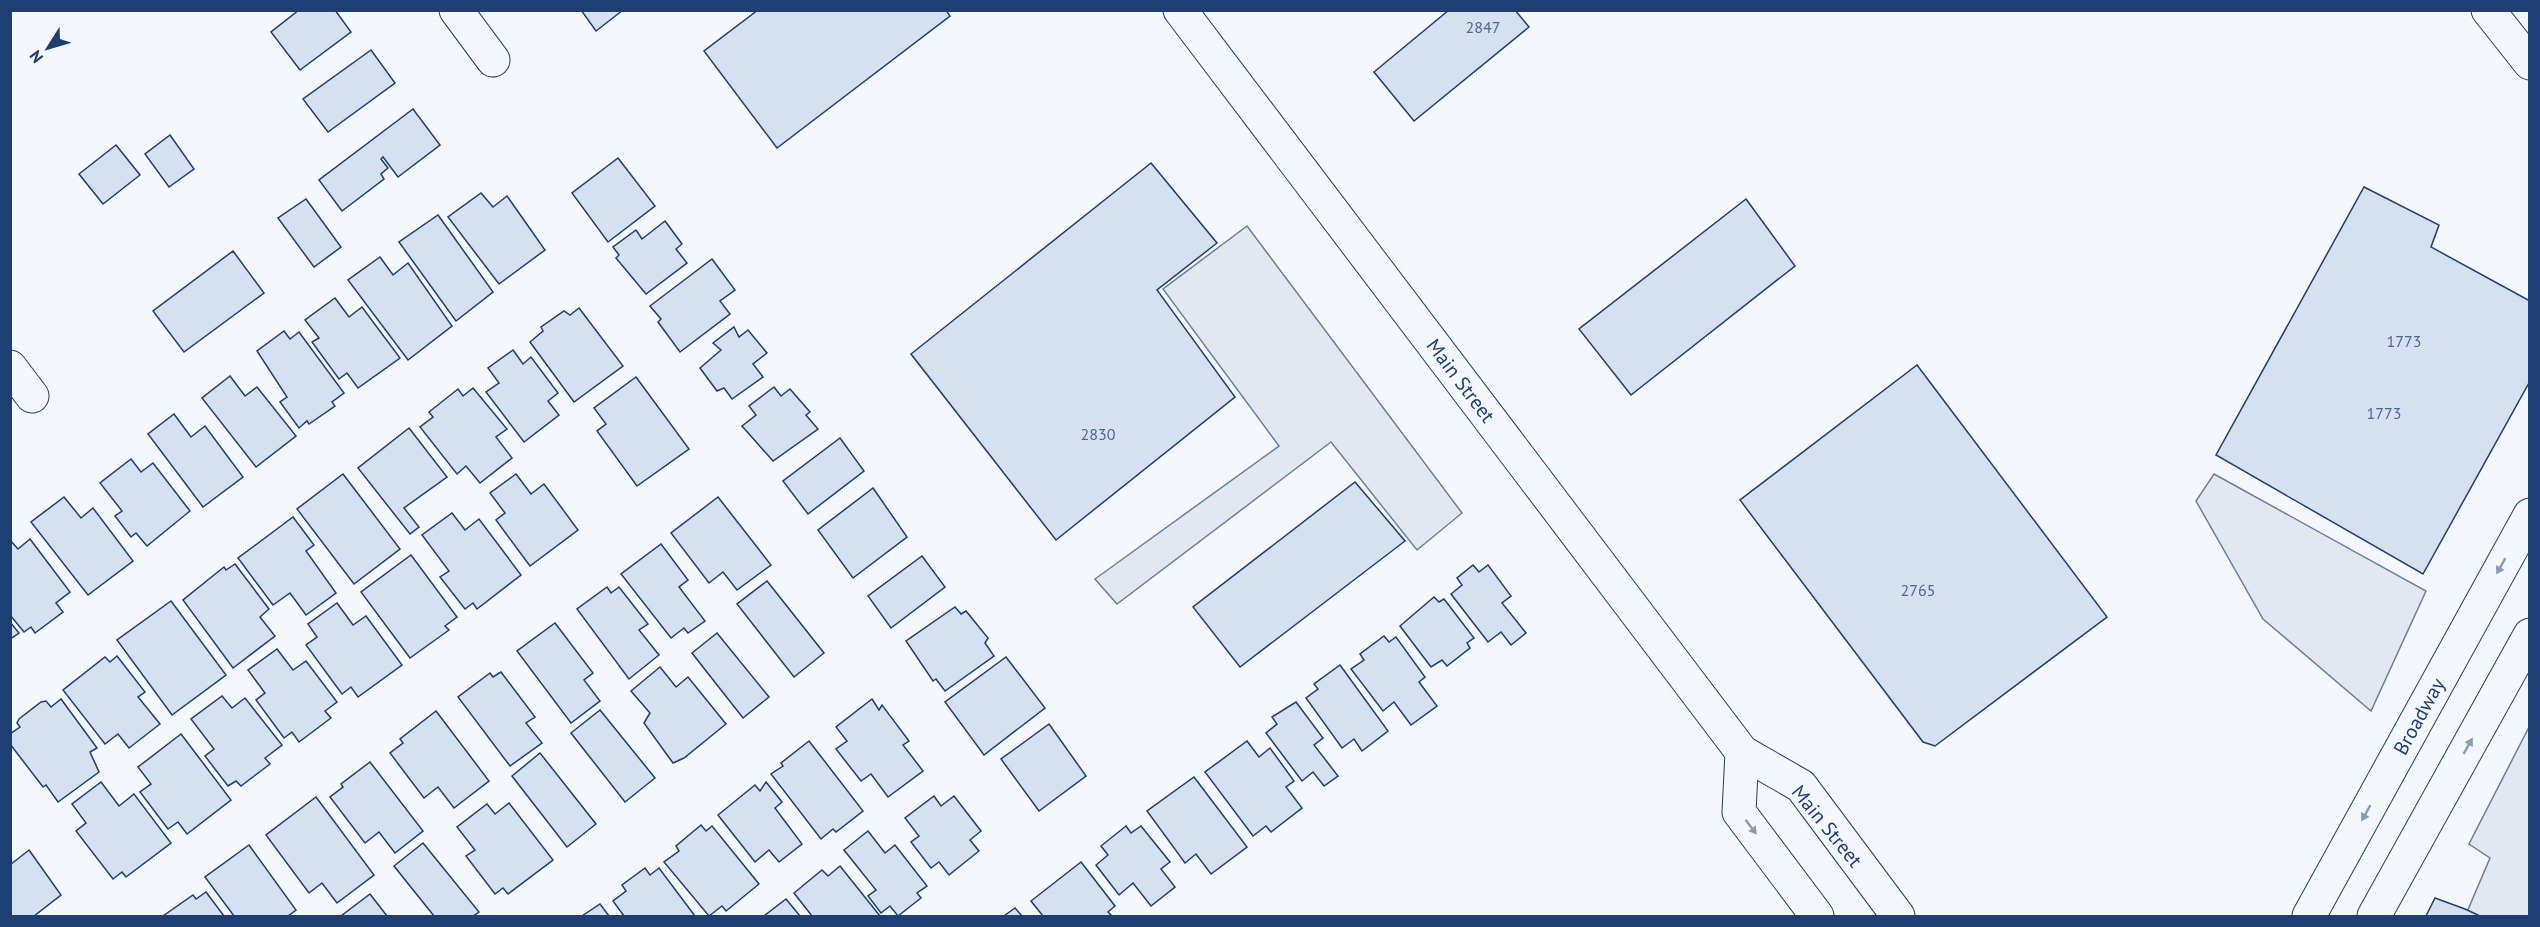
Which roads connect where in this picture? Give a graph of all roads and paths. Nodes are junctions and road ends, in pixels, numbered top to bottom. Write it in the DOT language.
graph roads {
  1 [pos="456,10"];
  2 [pos="1180,10"];
  3 [pos="2488,10"];
  4 [pos="493,60"];
  5 [pos="2529,63"];
  6 [pos="10,367"];
  7 [pos="32,396"];
  8 [pos="2529,515"];
  9 [pos="2529,635"];
  10 [pos="1742,752"];
  11 [pos="1817,916"];
  12 [pos="1898,916"];
  13 [pos="2309,916"];
  14 [pos="2374,916"];
  1 -- 4 [label="main road"];
  2 -- 10 [label="main road, Main Street"];
  3 -- 5 [label="main road"];
  6 -- 7 [label="main road"];
  8 -- 13 [label="main road, Broadway, one-way"];
  14 -- 9 [label="main road, one-way"];
  10 -- 11 [label="main road, one-way"];
  10 -- 12 [label="main road, Main Street"];
}
